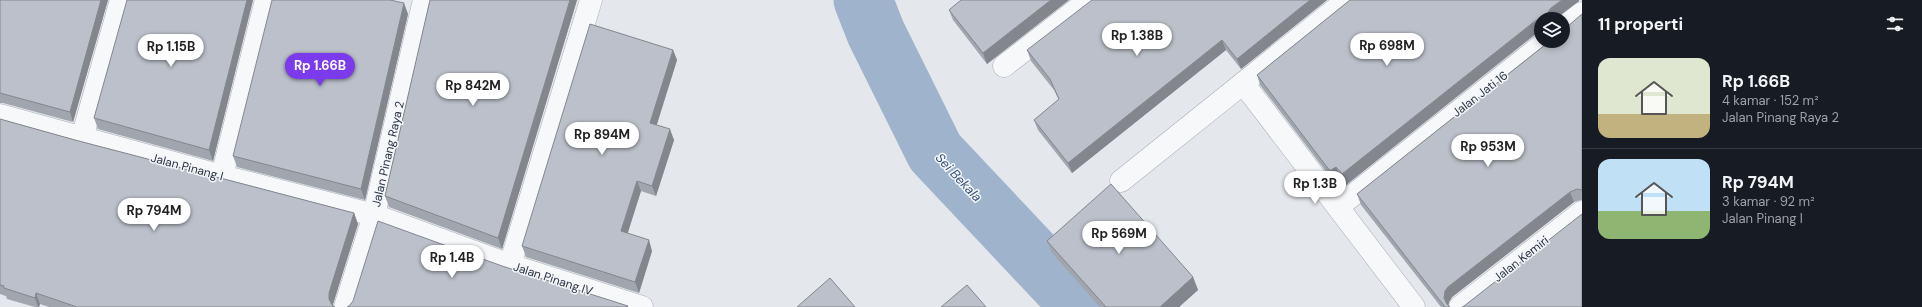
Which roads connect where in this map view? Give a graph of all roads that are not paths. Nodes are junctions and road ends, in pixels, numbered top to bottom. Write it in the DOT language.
graph roads {
  1 [pos="121,0"];
  2 [pos="266,0"];
  3 [pos="424,0"];
  4 [pos="591,0"];
  5 [pos="1089,0"];
  6 [pos="1347,0"];
  7 [pos="1582,13"];
  8 [pos="1570,22"];
  9 [pos="1538,48"];
  10 [pos="1004,66"];
  11 [pos="1243,83"];
  12 [pos="0,115"];
  13 [pos="82,138"];
  14 [pos="222,176"];
  15 [pos="1121,181"];
  16 [pos="1338,207"];
  17 [pos="1582,212"];
  18 [pos="374,216"];
  19 [pos="510,265"];
  20 [pos="345,307"];
  21 [pos="642,307"];
  22 [pos="1414,307"];
  23 [pos="1460,307"];
  1 -- 13 [label="street"];
  2 -- 14 [label="street"];
  3 -- 18 [label="street, Jalan Pinang Raya 2"];
  4 -- 19 [label="street"];
  5 -- 10 [label="street"];
  6 -- 11 [label="street"];
  7 -- 8 [label="street"];
  9 -- 16 [label="street, Jalan Jati 16"];
  11 -- 15 [label="street"];
  11 -- 16 [label="street"];
  12 -- 13 [label="street, Jalan Pinang I"];
  13 -- 14 [label="street, Jalan Pinang I"];
  14 -- 18 [label="street, Jalan Pinang I"];
  16 -- 22 [label="street"];
  17 -- 23 [label="street, Jalan Kemiri"];
  18 -- 19 [label="street, Jalan Pinang IV"];
  18 -- 20 [label="street, Jalan Pinang Raya 2"];
  19 -- 21 [label="street, Jalan Pinang IV"];
}
